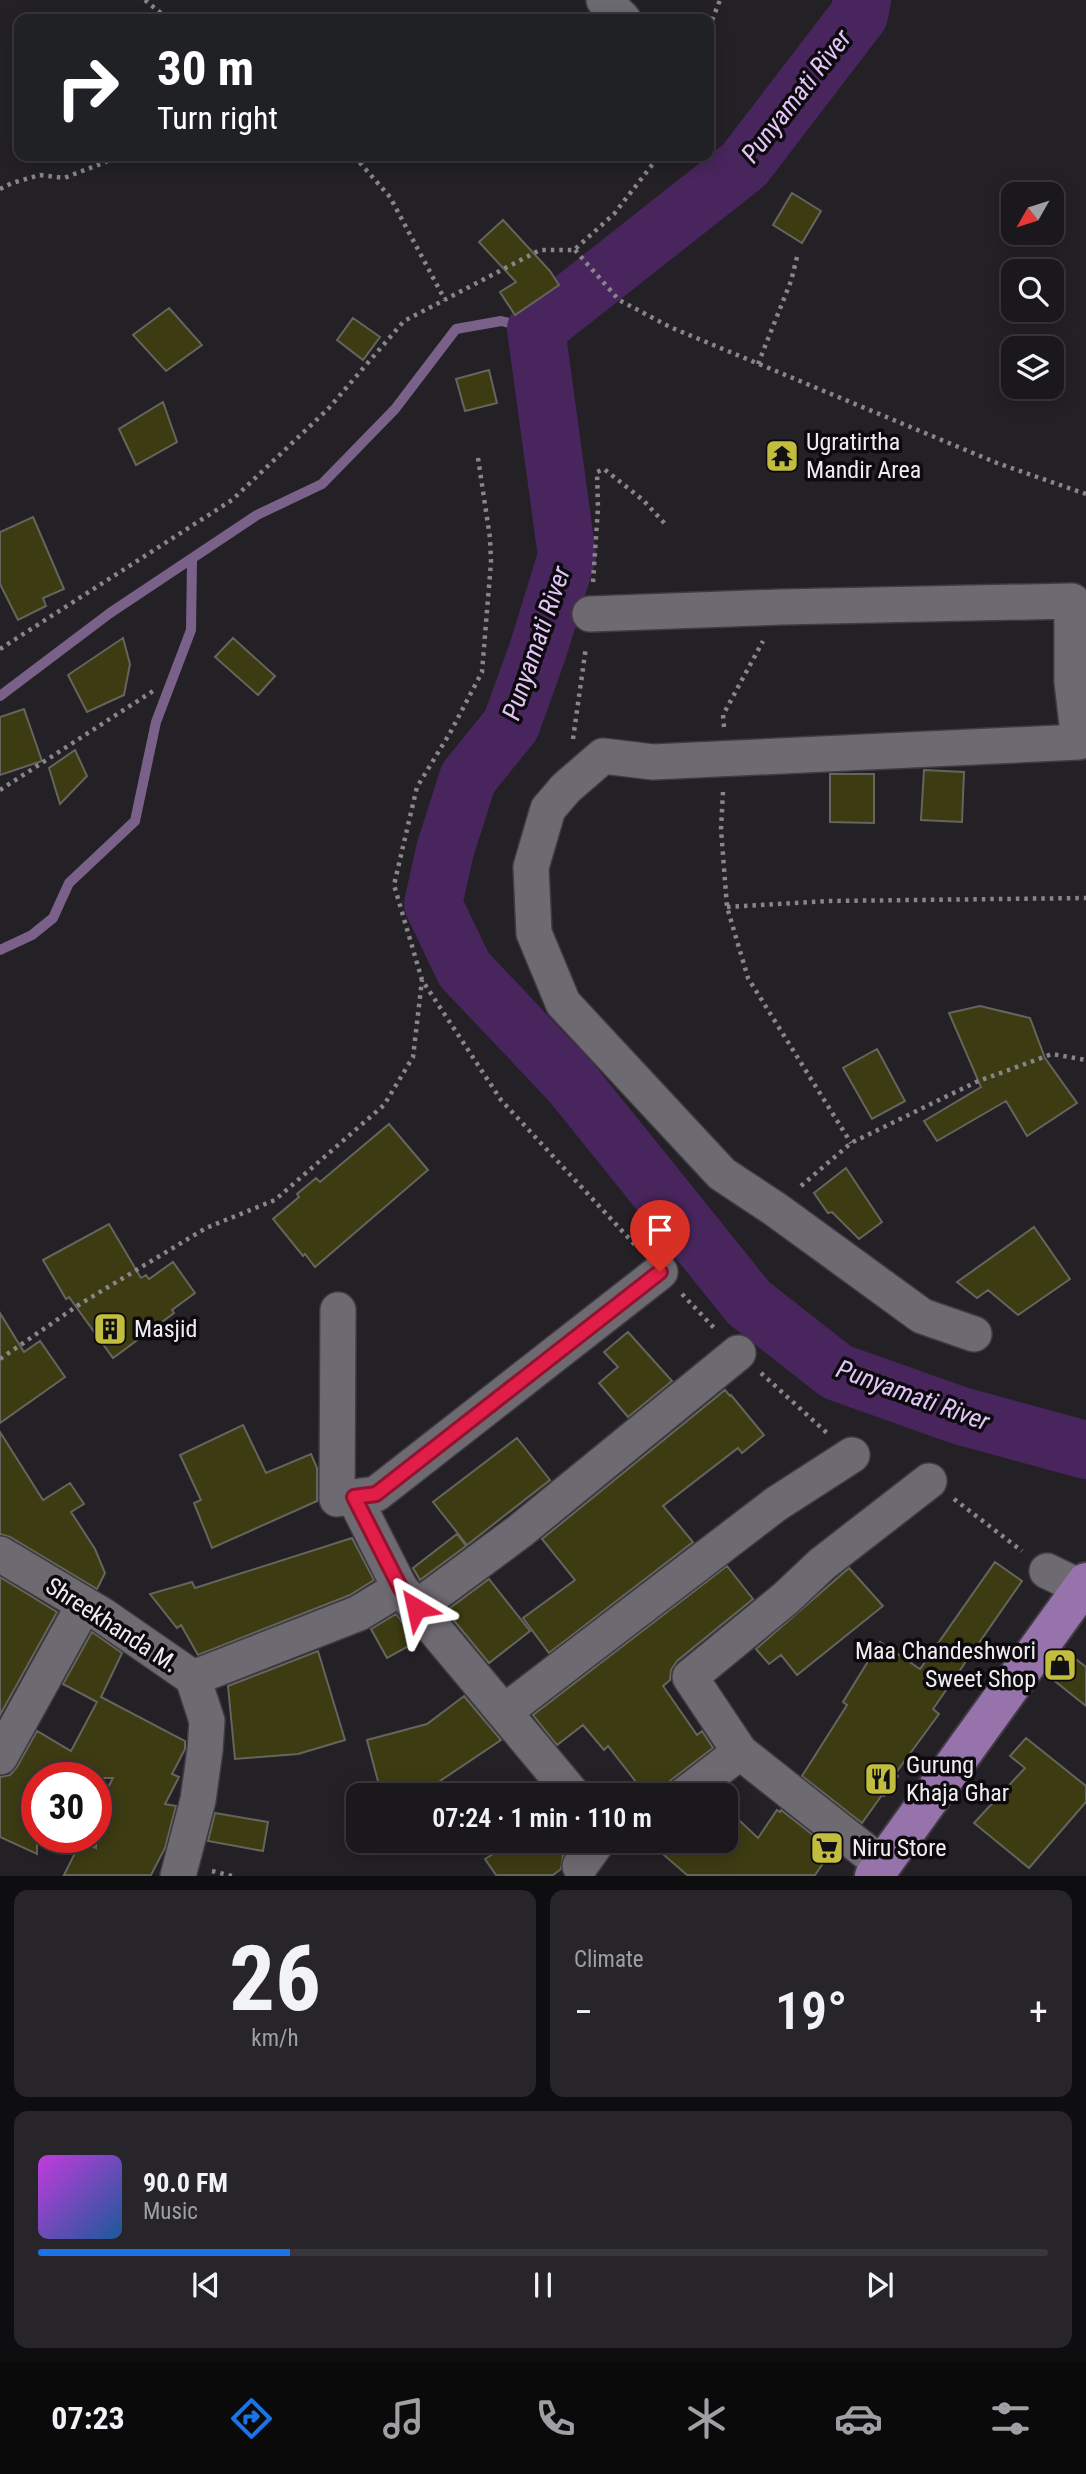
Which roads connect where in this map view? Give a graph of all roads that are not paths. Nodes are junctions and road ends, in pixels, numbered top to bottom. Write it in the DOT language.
graph roads {
  1 [pos="604,0"];
  2 [pos="618,14"];
  3 [pos="590,614"];
  4 [pos="1079,682"];
  5 [pos="660,1272"];
  6 [pos="338,1310"];
  7 [pos="974,1334"];
  8 [pos="738,1353"];
  9 [pos="852,1455"];
  10 [pos="929,1481"];
  11 [pos="354,1497"];
  12 [pos="0,1554"];
  13 [pos="1048,1571"];
  14 [pos="1085,1587"];
  15 [pos="408,1598"];
  16 [pos="84,1605"];
  17 [pos="193,1678"];
  18 [pos="504,1712"];
  19 [pos="740,1752"];
  20 [pos="0,1758"];
  21 [pos="563,1783"];
  22 [pos="700,1783"];
  23 [pos="878,1870"];
  24 [pos="177,1875"];
  1 -- 2 [label="street"];
  3 -- 4 [label="street"];
  4 -- 7 [label="street"];
  5 -- 11 [label="street"];
  6 -- 11 [label="street"];
  8 -- 15 [label="street"];
  9 -- 18 [label="street"];
  10 -- 19 [label="street"];
  11 -- 15 [label="street"];
  12 -- 16 [label="street, Shreekhanda M."];
  13 -- 14 [label="street"];
  14 -- 23 [label="main road"];
  15 -- 17 [label="street"];
  15 -- 18 [label="street"];
  16 -- 17 [label="street, Shreekhanda M."];
  16 -- 20 [label="street"];
  17 -- 24 [label="street, Shreekhanda M."];
  18 -- 21 [label="street"];
  19 -- 22 [label="street"];
  19 -- 23 [label="street"];
}
